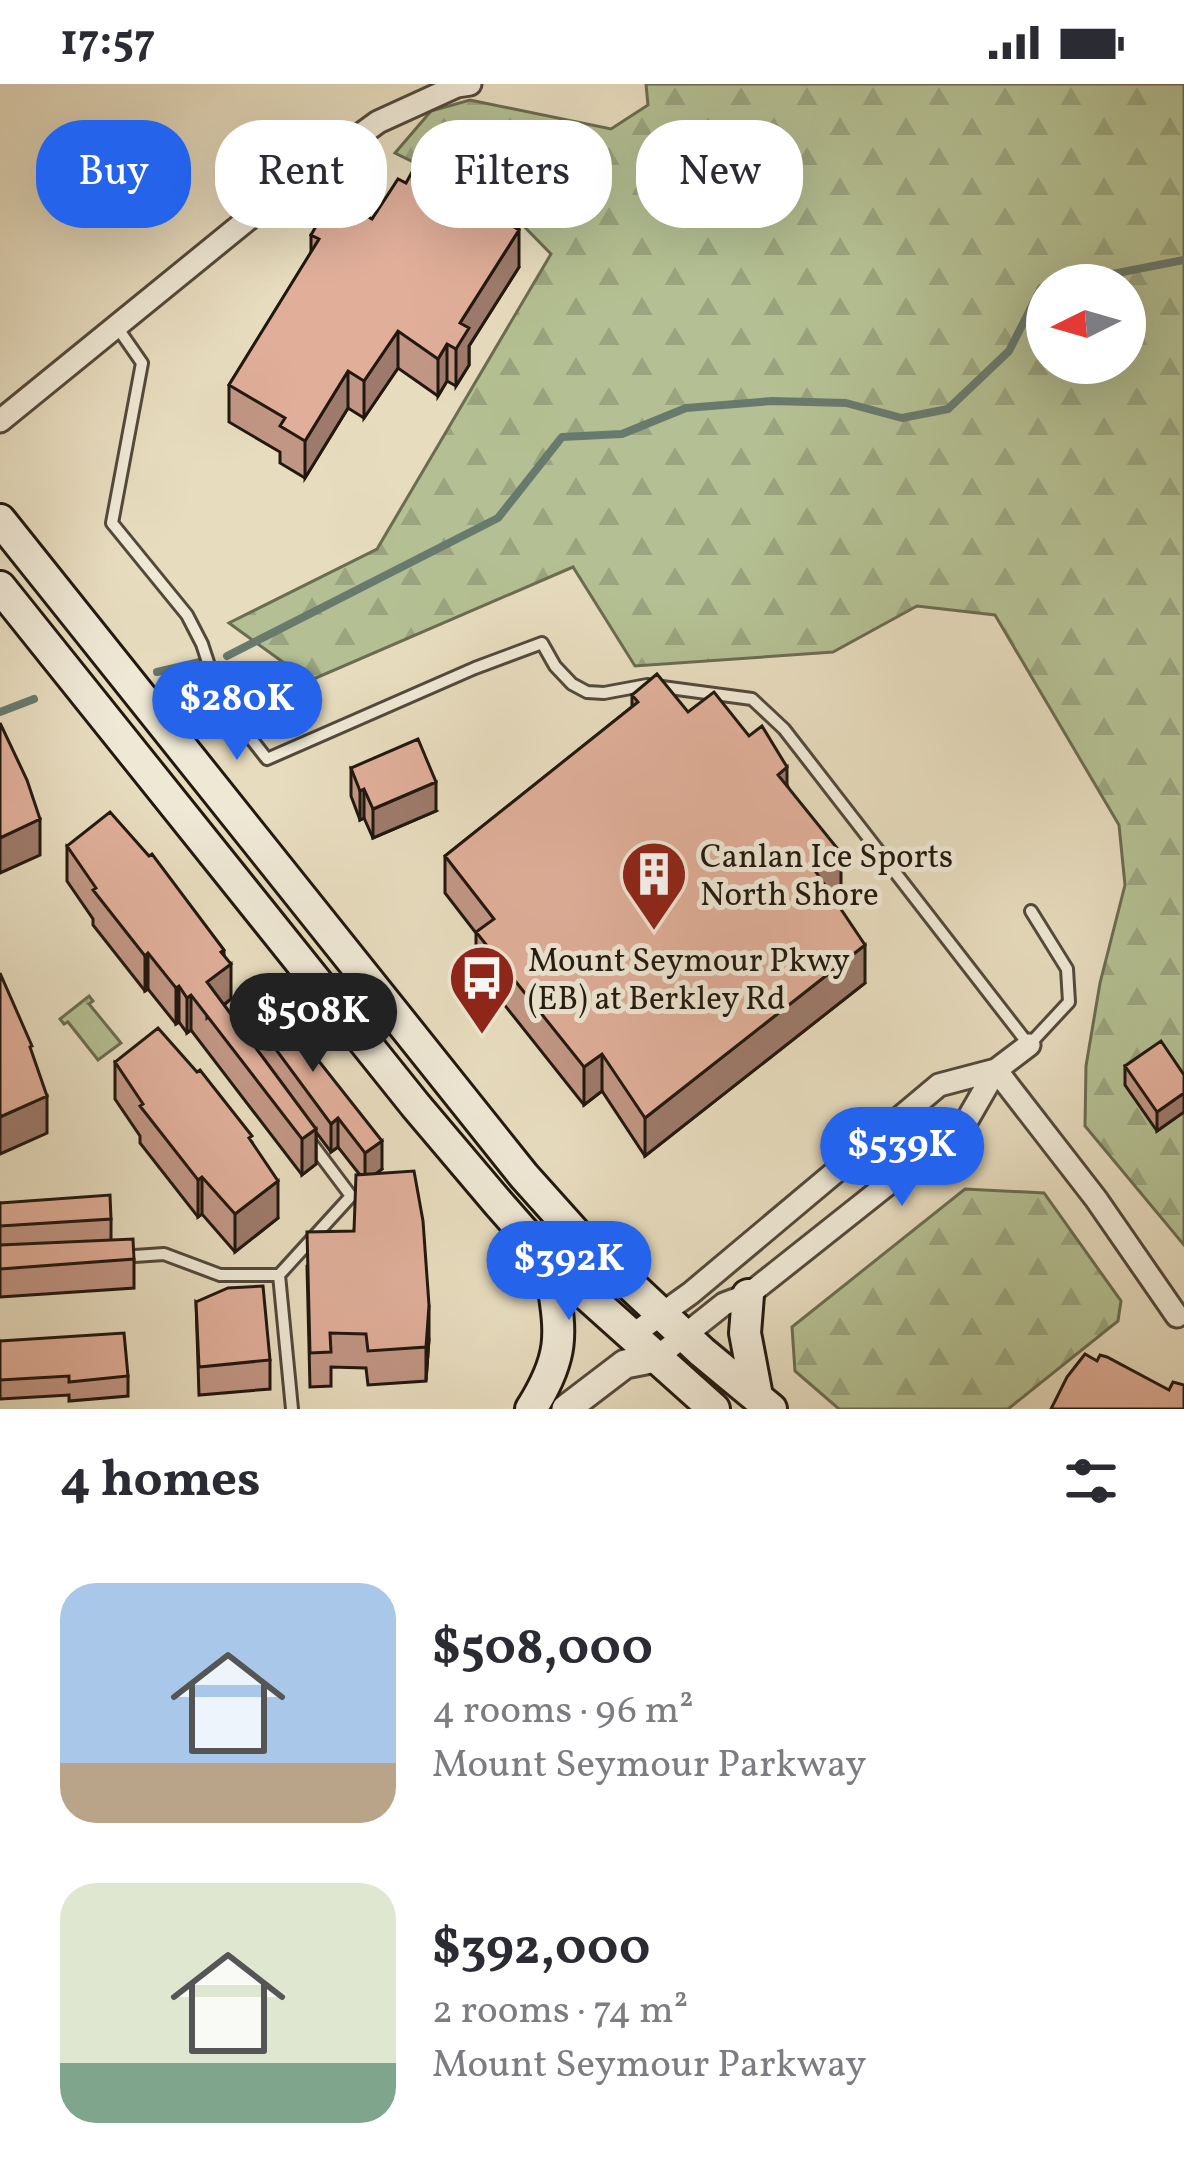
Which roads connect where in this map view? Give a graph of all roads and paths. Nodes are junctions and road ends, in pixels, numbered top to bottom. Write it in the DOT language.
graph roads {
  1 [pos="470,84"];
  2 [pos="115,325"];
  3 [pos="0,421"];
  4 [pos="0,520"];
  5 [pos="0,586"];
  6 [pos="1031,911"];
  7 [pos="330,994"];
  8 [pos="238,1043"];
  9 [pos="1029,1045"];
  10 [pos="996,1070"];
  11 [pos="294,1120"];
  12 [pos="117,1257"];
  13 [pos="550,1262"];
  14 [pos="279,1275"];
  15 [pos="748,1295"];
  16 [pos="662,1314"];
  17 [pos="1181,1318"];
  18 [pos="685,1336"];
  19 [pos="628,1350"];
  20 [pos="656,1358"];
  21 [pos="764,1403"];
  22 [pos="292,1409"];
  23 [pos="531,1409"];
  24 [pos="566,1409"];
  25 [pos="714,1409"];
  1 -- 2 [label="street"];
  2 -- 3 [label="street"];
  2 -- 9 [label="lane"];
  4 -- 16 [label="main road"];
  5 -- 7 [label="main road"];
  6 -- 9 [label="lane"];
  7 -- 8 [label="lane"];
  7 -- 13 [label="main road"];
  9 -- 10 [label="street"];
  10 -- 15 [label="street"];
  10 -- 16 [label="street"];
  10 -- 17 [label="street"];
  11 -- 14 [label="lane"];
  12 -- 14 [label="lane"];
  13 -- 19 [label="main road"];
  13 -- 23 [label="main road"];
  14 -- 22 [label="lane"];
  15 -- 18 [label="street"];
  15 -- 21 [label="main road"];
  16 -- 18 [label="main road"];
  16 -- 19 [label="street"];
  18 -- 20 [label="street"];
  18 -- 21 [label="main road"];
  19 -- 20 [label="main road"];
  19 -- 24 [label="street"];
  20 -- 25 [label="main road"];
}
